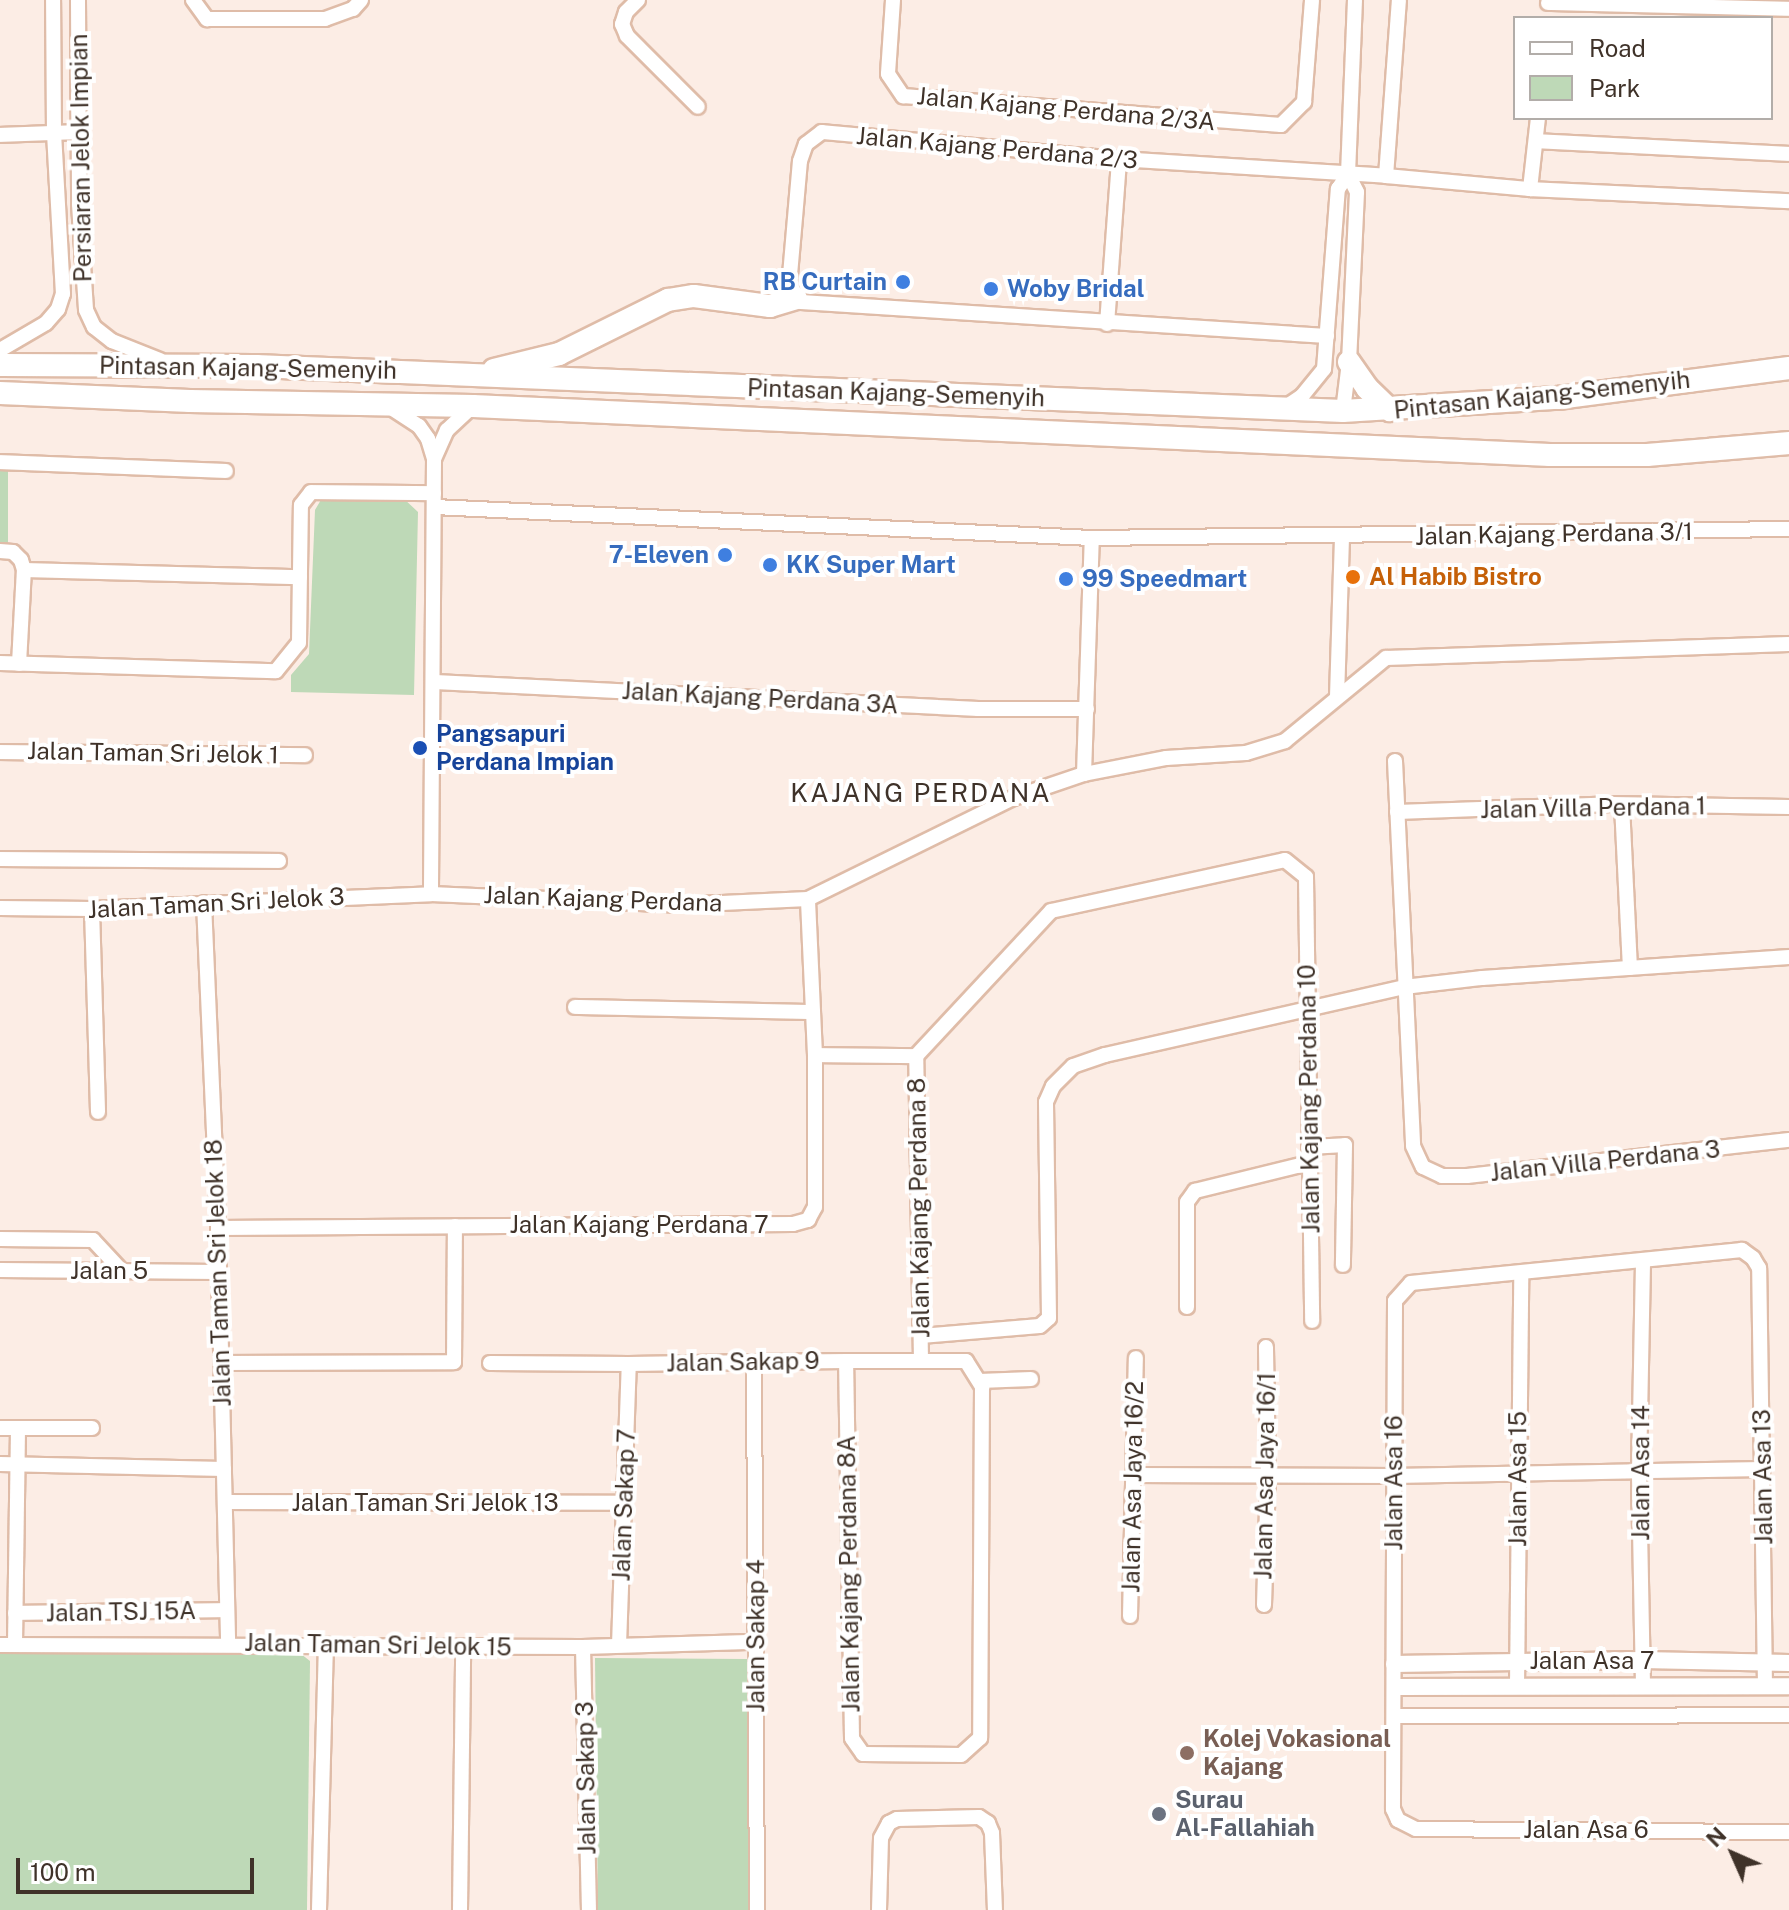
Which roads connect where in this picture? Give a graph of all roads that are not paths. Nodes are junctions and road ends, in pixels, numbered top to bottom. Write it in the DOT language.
graph roads {
  1 [pos="53,0"];
  2 [pos="78,0"];
  3 [pos="193,0"];
  4 [pos="361,0"];
  5 [pos="638,0"];
  6 [pos="893,0"];
  7 [pos="1312,0"];
  8 [pos="1355,0"];
  9 [pos="1399,0"];
  10 [pos="1547,7"];
  11 [pos="1789,9"];
  12 [pos="698,107"];
  13 [pos="1538,120"];
  14 [pos="79,132"];
  15 [pos="54,134"];
  16 [pos="0,135"];
  17 [pos="1536,141"];
  18 [pos="1789,154"];
  19 [pos="1119,159"];
  20 [pos="1348,174"];
  21 [pos="1386,176"];
  22 [pos="1530,189"];
  23 [pos="1789,201"];
  24 [pos="796,298"];
  25 [pos="1107,324"];
  26 [pos="1327,336"];
  27 [pos="0,350"];
  28 [pos="1349,362"];
  29 [pos="167,363"];
  30 [pos="0,365"];
  31 [pos="1789,368"];
  32 [pos="478,375"];
  33 [pos="0,393"];
  34 [pos="384,404"];
  35 [pos="473,406"];
  36 [pos="1281,410"];
  37 [pos="1390,410"];
  38 [pos="1343,411"];
  39 [pos="1789,443"];
  40 [pos="434,459"];
  41 [pos="0,462"];
  42 [pos="226,471"];
  43 [pos="434,500"];
  44 [pos="1789,529"];
  45 [pos="1092,538"];
  46 [pos="1342,538"];
  47 [pos="0,551"];
  48 [pos="24,570"];
  49 [pos="300,577"];
  50 [pos="1789,644"];
  51 [pos="0,663"];
  52 [pos="19,664"];
  53 [pos="435,682"];
  54 [pos="1337,697"];
  55 [pos="1087,709"];
  56 [pos="0,752"];
  57 [pos="305,755"];
  58 [pos="1395,761"];
  59 [pos="1084,774"];
  60 [pos="1622,805"];
  61 [pos="1789,807"];
  62 [pos="1397,812"];
  63 [pos="0,859"];
  64 [pos="279,861"];
  65 [pos="1306,877"];
  66 [pos="431,894"];
  67 [pos="808,899"];
  68 [pos="204,903"];
  69 [pos="0,908"];
  70 [pos="92,909"];
  71 [pos="1789,957"];
  72 [pos="1630,968"];
  73 [pos="1404,987"];
  74 [pos="575,1007"];
  75 [pos="1309,1007"];
  76 [pos="813,1012"];
  77 [pos="815,1055"];
  78 [pos="916,1056"];
  79 [pos="98,1112"];
  80 [pos="1789,1140"];
  81 [pos="1309,1147"];
  82 [pos="1309,1163"];
  83 [pos="455,1226"];
  84 [pos="218,1228"];
  85 [pos="0,1239"];
  86 [pos="1643,1261"];
  87 [pos="1343,1265"];
  88 [pos="0,1270"];
  89 [pos="121,1270"];
  90 [pos="218,1272"];
  91 [pos="1521,1273"];
  92 [pos="1187,1307"];
  93 [pos="1312,1321"];
  94 [pos="921,1336"];
  95 [pos="1266,1347"];
  96 [pos="1136,1358"];
  97 [pos="846,1361"];
  98 [pos="921,1361"];
  99 [pos="754,1362"];
  100 [pos="221,1363"];
  101 [pos="490,1363"];
  102 [pos="629,1364"];
  103 [pos="1031,1379"];
  104 [pos="981,1384"];
  105 [pos="0,1428"];
  106 [pos="92,1428"];
  107 [pos="18,1429"];
  108 [pos="0,1464"];
  109 [pos="16,1465"];
  110 [pos="224,1469"];
  111 [pos="1763,1469"];
  112 [pos="1639,1471"];
  113 [pos="1517,1472"];
  114 [pos="1135,1475"];
  115 [pos="1268,1476"];
  116 [pos="1394,1476"];
  117 [pos="225,1502"];
  118 [pos="625,1503"];
  119 [pos="0,1540"];
  120 [pos="16,1541"];
  121 [pos="1264,1605"];
  122 [pos="227,1610"];
  123 [pos="15,1613"];
  124 [pos="1130,1616"];
  125 [pos="756,1642"];
  126 [pos="228,1643"];
  127 [pos="7,1644"];
  128 [pos="326,1644"];
  129 [pos="619,1645"];
  130 [pos="463,1646"];
  131 [pos="583,1647"];
  132 [pos="1642,1660"];
  133 [pos="1517,1662"];
  134 [pos="1766,1663"];
  135 [pos="1789,1663"];
  136 [pos="1394,1664"];
  137 [pos="1643,1685"];
  138 [pos="1517,1686"];
  139 [pos="1765,1686"];
  140 [pos="1789,1686"];
  141 [pos="1395,1687"];
  142 [pos="1789,1715"];
  143 [pos="1395,1716"];
  144 [pos="1393,1809"];
  145 [pos="1789,1832"];
  146 [pos="319,1910"];
  147 [pos="460,1910"];
  148 [pos="589,1910"];
  149 [pos="757,1910"];
  150 [pos="879,1910"];
  151 [pos="995,1910"];
  1 -- 15 [label="street, Persiaran Jelok Impian"];
  2 -- 14 [label="street, Persiaran Jelok Impian"];
  3 -- 4 [label="street"];
  5 -- 12 [label="street"];
  6 -- 7 [label="street, Jalan Kajang Perdana 2/3A"];
  8 -- 20 [label="street"];
  9 -- 21 [label="street"];
  10 -- 11 [label="street"];
  13 -- 17 [label="street"];
  14 -- 15 [label="street"];
  14 -- 29 [label="street, Persiaran Jelok Impian"];
  15 -- 16 [label="street"];
  15 -- 27 [label="street, Persiaran Jelok Impian"];
  17 -- 18 [label="street"];
  17 -- 22 [label="street"];
  19 -- 20 [label="street, Jalan Kajang Perdana 2/3"];
  19 -- 24 [label="street, Jalan Kajang Perdana 2/3"];
  19 -- 25 [label="street"];
  20 -- 21 [label="street, Jalan Kajang Perdana 2/3"];
  20 -- 26 [label="street"];
  20 -- 28 [label="street"];
  21 -- 22 [label="street, Jalan Kajang Perdana 2/3"];
  22 -- 23 [label="street, Jalan Kajang Perdana 2/3"];
  24 -- 25 [label="street"];
  24 -- 32 [label="highway"];
  25 -- 26 [label="street"];
  26 -- 36 [label="street"];
  28 -- 37 [label="highway"];
  28 -- 38 [label="street"];
  29 -- 30 [label="highway, Pintasan Kajang-Semenyih"];
  29 -- 32 [label="highway, Pintasan Kajang-Semenyih"];
  31 -- 37 [label="highway, Pintasan Kajang-Semenyih"];
  32 -- 36 [label="highway, Pintasan Kajang-Semenyih"];
  33 -- 34 [label="highway, Pintasan Kajang-Semenyih"];
  34 -- 35 [label="highway, Pintasan Kajang-Semenyih"];
  34 -- 40 [label="street"];
  35 -- 39 [label="highway, Pintasan Kajang-Semenyih"];
  35 -- 40 [label="street"];
  36 -- 38 [label="highway, Pintasan Kajang-Semenyih"];
  37 -- 38 [label="highway, Pintasan Kajang-Semenyih"];
  40 -- 43 [label="street"];
  41 -- 42 [label="street"];
  43 -- 45 [label="street, Jalan Kajang Perdana 3/1"];
  43 -- 49 [label="street, Jalan Kajang Perdana 3/1"];
  43 -- 53 [label="street"];
  44 -- 46 [label="street, Jalan Kajang Perdana 3/1"];
  45 -- 46 [label="street, Jalan Kajang Perdana 3/1"];
  45 -- 55 [label="street"];
  46 -- 54 [label="street"];
  47 -- 48 [label="street"];
  48 -- 49 [label="street"];
  48 -- 52 [label="street"];
  49 -- 52 [label="street"];
  50 -- 54 [label="street, Jalan Kajang Perdana"];
  51 -- 52 [label="street"];
  53 -- 55 [label="street, Jalan Kajang Perdana 3A"];
  53 -- 66 [label="street"];
  54 -- 59 [label="street, Jalan Kajang Perdana"];
  55 -- 59 [label="street"];
  56 -- 57 [label="street, Jalan Taman Sri Jelok 1"];
  58 -- 62 [label="street"];
  59 -- 67 [label="street, Jalan Kajang Perdana"];
  60 -- 61 [label="street, Jalan Villa Perdana 1"];
  60 -- 62 [label="street, Jalan Villa Perdana 1"];
  60 -- 72 [label="street"];
  62 -- 73 [label="street"];
  63 -- 64 [label="street, Jalan Taman Sri Jelok 3"];
  65 -- 75 [label="street, Jalan Kajang Perdana 10"];
  65 -- 78 [label="street, Jalan Kajang Perdana 8"];
  66 -- 67 [label="street, Jalan Kajang Perdana"];
  66 -- 68 [label="street, Jalan Taman Sri Jelok 3"];
  67 -- 76 [label="street"];
  68 -- 70 [label="street, Jalan Taman Sri Jelok 3"];
  68 -- 84 [label="street, Jalan Taman Sri Jelok 18"];
  69 -- 70 [label="street, Jalan Taman Sri Jelok 3"];
  70 -- 79 [label="street"];
  71 -- 72 [label="street"];
  72 -- 73 [label="street"];
  73 -- 75 [label="street"];
  73 -- 80 [label="street, Jalan Villa Perdana 3"];
  74 -- 76 [label="street"];
  75 -- 81 [label="street, Jalan Kajang Perdana 10"];
  75 -- 94 [label="street"];
  76 -- 77 [label="street"];
  77 -- 78 [label="street, Jalan Kajang Perdana 8"];
  77 -- 83 [label="street, Jalan Kajang Perdana 7"];
  78 -- 94 [label="street, Jalan Kajang Perdana 8"];
  81 -- 82 [label="street, Jalan Kajang Perdana 10"];
  81 -- 87 [label="street"];
  82 -- 92 [label="street"];
  82 -- 93 [label="street, Jalan Kajang Perdana 10"];
  83 -- 84 [label="street, Jalan Kajang Perdana 7"];
  83 -- 100 [label="street"];
  84 -- 90 [label="street, Jalan Taman Sri Jelok 18"];
  85 -- 89 [label="street"];
  86 -- 91 [label="street"];
  86 -- 111 [label="street, Jalan Asa 13"];
  86 -- 112 [label="street, Jalan Asa 14"];
  88 -- 89 [label="street, Jalan 5"];
  89 -- 90 [label="street, Jalan 5"];
  90 -- 100 [label="street, Jalan Taman Sri Jelok 18"];
  91 -- 113 [label="street, Jalan Asa 15"];
  91 -- 116 [label="street, Jalan Asa 16"];
  94 -- 98 [label="street, Jalan Kajang Perdana 8"];
  95 -- 115 [label="street, Jalan Asa Jaya 16/1"];
  96 -- 114 [label="street, Jalan Asa Jaya 16/2"];
  97 -- 98 [label="street, Jalan Sakap 9"];
  97 -- 99 [label="street, Jalan Sakap 9"];
  97 -- 104 [label="street, Jalan Kajang Perdana 8A"];
  98 -- 104 [label="street, Jalan Sakap 9"];
  99 -- 102 [label="street, Jalan Sakap 9"];
  99 -- 125 [label="street, Jalan Sakap 4"];
  100 -- 110 [label="street, Jalan Taman Sri Jelok 18"];
  101 -- 102 [label="street, Jalan Sakap 9"];
  102 -- 118 [label="street, Jalan Sakap 7"];
  103 -- 104 [label="street"];
  105 -- 107 [label="street"];
  106 -- 107 [label="street"];
  107 -- 109 [label="street"];
  108 -- 109 [label="street"];
  109 -- 110 [label="street"];
  109 -- 120 [label="street"];
  110 -- 117 [label="street, Jalan Taman Sri Jelok 18"];
  111 -- 112 [label="street"];
  111 -- 134 [label="street, Jalan Asa 13"];
  112 -- 113 [label="street"];
  112 -- 132 [label="street, Jalan Asa 14"];
  113 -- 116 [label="street"];
  113 -- 133 [label="street, Jalan Asa 15"];
  114 -- 115 [label="street"];
  114 -- 124 [label="street, Jalan Asa Jaya 16/2"];
  115 -- 116 [label="street"];
  115 -- 121 [label="street, Jalan Asa Jaya 16/1"];
  116 -- 136 [label="street, Jalan Asa 16"];
  117 -- 118 [label="street, Jalan Taman Sri Jelok 13"];
  117 -- 122 [label="street, Jalan Taman Sri Jelok 18"];
  118 -- 129 [label="street, Jalan Sakap 7"];
  119 -- 120 [label="street"];
  120 -- 123 [label="street"];
  122 -- 123 [label="street, Jalan TSJ 15A"];
  122 -- 126 [label="street, Jalan Taman Sri Jelok 18"];
  123 -- 127 [label="street"];
  125 -- 129 [label="street, Jalan Taman Sri Jelok 15"];
  125 -- 149 [label="street, Jalan Sakap 4"];
  126 -- 127 [label="street, Jalan Taman Sri Jelok 15"];
  126 -- 128 [label="street, Jalan Taman Sri Jelok 15"];
  128 -- 130 [label="street, Jalan Taman Sri Jelok 15"];
  128 -- 146 [label="street"];
  129 -- 131 [label="street, Jalan Taman Sri Jelok 15"];
  130 -- 131 [label="street, Jalan Taman Sri Jelok 15"];
  130 -- 147 [label="street"];
  131 -- 148 [label="street, Jalan Sakap 3"];
  132 -- 133 [label="street, Jalan Asa 7"];
  132 -- 134 [label="street, Jalan Asa 7"];
  132 -- 137 [label="street, Jalan Asa 14"];
  133 -- 136 [label="street, Jalan Asa 7"];
  133 -- 138 [label="street, Jalan Asa 15"];
  134 -- 135 [label="street, Jalan Asa 7"];
  134 -- 139 [label="street, Jalan Asa 13"];
  136 -- 141 [label="street, Jalan Asa 16"];
  137 -- 138 [label="street, Jalan Asa 7"];
  137 -- 139 [label="street, Jalan Asa 7"];
  138 -- 141 [label="street, Jalan Asa 7"];
  139 -- 140 [label="street, Jalan Asa 7"];
  141 -- 143 [label="street, Jalan Asa 16"];
  142 -- 143 [label="street"];
  143 -- 144 [label="street, Jalan Asa 16"];
  144 -- 145 [label="street, Jalan Asa 6"];
  150 -- 151 [label="street"];
}
